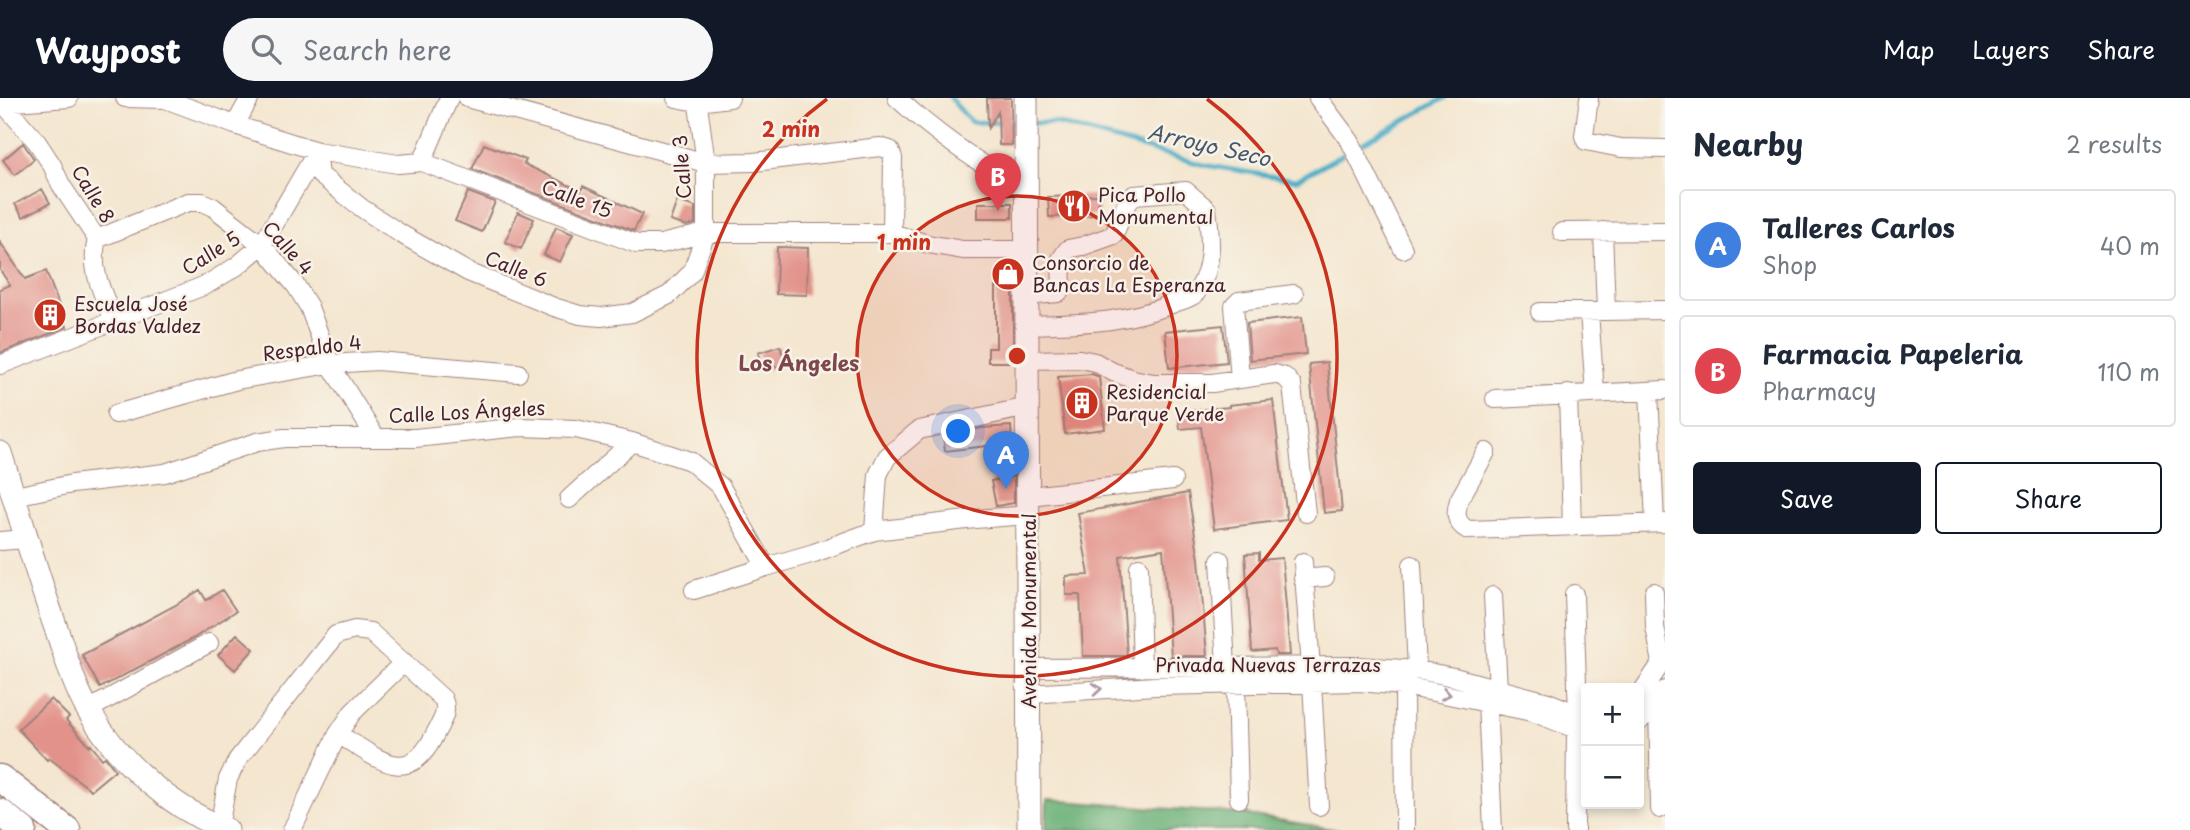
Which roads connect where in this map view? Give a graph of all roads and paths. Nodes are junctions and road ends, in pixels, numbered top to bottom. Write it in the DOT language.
graph roads {
  1 [pos="69,98"];
  2 [pos="125,98"];
  3 [pos="250,98"];
  4 [pos="449,98"];
  5 [pos="467,98"];
  6 [pos="676,98"];
  7 [pos="730,98"];
  8 [pos="897,98"];
  9 [pos="1026,98"];
  10 [pos="1318,98"];
  11 [pos="1589,98"];
  12 [pos="165,99"];
  13 [pos="697,100"];
  14 [pos="1,103"];
  15 [pos="235,125"];
  16 [pos="1665,149"];
  17 [pos="317,151"];
  18 [pos="422,162"];
  19 [pos="706,163"];
  20 [pos="1026,190"];
  21 [pos="1603,231"];
  22 [pos="1665,231"];
  23 [pos="1562,232"];
  24 [pos="706,233"];
  25 [pos="892,233"];
  26 [pos="97,239"];
  27 [pos="262,245"];
  28 [pos="1403,249"];
  29 [pos="1026,250"];
  30 [pos="1294,294"];
  31 [pos="1054,295"];
  32 [pos="1027,296"];
  33 [pos="1665,310"];
  34 [pos="1598,311"];
  35 [pos="1540,312"];
  36 [pos="114,321"];
  37 [pos="1054,324"];
  38 [pos="1027,325"];
  39 [pos="1027,360"];
  40 [pos="330,364"];
  41 [pos="0,365"];
  42 [pos="518,373"];
  43 [pos="1240,379"];
  44 [pos="1657,390"];
  45 [pos="1595,393"];
  46 [pos="1568,394"];
  47 [pos="1495,399"];
  48 [pos="1028,407"];
  49 [pos="116,414"];
  50 [pos="376,438"];
  51 [pos="632,442"];
  52 [pos="1486,452"];
  53 [pos="0,453"];
  54 [pos="1173,480"];
  55 [pos="15,496"];
  56 [pos="569,499"];
  57 [pos="1028,506"];
  58 [pos="1306,513"];
  59 [pos="1660,523"];
  60 [pos="1572,527"];
  61 [pos="874,531"];
  62 [pos="27,539"];
  63 [pos="0,541"];
  64 [pos="1220,560"];
  65 [pos="1412,565"];
  66 [pos="766,567"];
  67 [pos="1139,567"];
  68 [pos="1325,577"];
  69 [pos="694,590"];
  70 [pos="1654,592"];
  71 [pos="1574,594"];
  72 [pos="1493,596"];
  73 [pos="209,643"];
  74 [pos="1663,661"];
  75 [pos="404,662"];
  76 [pos="1226,667"];
  77 [pos="1030,668"];
  78 [pos="1142,668"];
  79 [pos="1417,670"];
  80 [pos="1312,675"];
  81 [pos="1236,685"];
  82 [pos="1404,686"];
  83 [pos="1644,689"];
  84 [pos="1029,694"];
  85 [pos="1492,695"];
  86 [pos="1661,695"];
  87 [pos="1581,707"];
  88 [pos="88,710"];
  89 [pos="1644,716"];
  90 [pos="1581,723"];
  91 [pos="338,734"];
  92 [pos="1581,738"];
  93 [pos="0,778"];
  94 [pos="1239,799"];
  95 [pos="1318,806"];
  96 [pos="1660,809"];
  97 [pos="0,812"];
  98 [pos="223,828"];
  99 [pos="23,830"];
  100 [pos="66,830"];
  101 [pos="292,830"];
  102 [pos="1029,830"];
  103 [pos="1405,830"];
  104 [pos="1493,830"];
  105 [pos="1575,830"];
  1 -- 14 [label="street"];
  2 -- 12 [label="street, Calle 15"];
  3 -- 15 [label="street"];
  4 -- 18 [label="street"];
  5 -- 19 [label="street"];
  6 -- 13 [label="street"];
  7 -- 13 [label="street"];
  8 -- 20 [label="street"];
  9 -- 20 [label="main road, Avenida Monumental"];
  10 -- 28 [label="street"];
  11 -- 16 [label="street"];
  12 -- 15 [label="street, Calle 15"];
  13 -- 19 [label="street, Calle 3"];
  14 -- 26 [label="street, Calle 8"];
  15 -- 17 [label="street, Calle 15"];
  17 -- 18 [label="street, Calle 15"];
  17 -- 24 [label="street, Calle 6"];
  17 -- 27 [label="street, Calle 5"];
  18 -- 24 [label="street, Calle 15"];
  19 -- 24 [label="street, Calle 3"];
  19 -- 25 [label="street"];
  20 -- 29 [label="main road, Avenida Monumental"];
  21 -- 22 [label="street"];
  21 -- 23 [label="street"];
  21 -- 34 [label="street"];
  24 -- 25 [label="street, Calle 15"];
  25 -- 29 [label="street, Calle 15"];
  26 -- 27 [label="street, Calle 4"];
  26 -- 36 [label="street, Calle 8"];
  27 -- 36 [label="street, Calle 5"];
  27 -- 40 [label="street, Calle 4"];
  29 -- 32 [label="main road, Avenida Monumental"];
  30 -- 43 [label="street"];
  31 -- 32 [label="street"];
  31 -- 37 [label="street"];
  31 -- 37 [label="street"];
  32 -- 38 [label="main road, Avenida Monumental"];
  33 -- 34 [label="street"];
  34 -- 35 [label="street"];
  34 -- 45 [label="street"];
  36 -- 41 [label="street, Calle 5"];
  37 -- 38 [label="street"];
  38 -- 39 [label="main road, Avenida Monumental"];
  39 -- 43 [label="street"];
  39 -- 48 [label="main road, Avenida Monumental"];
  40 -- 42 [label="street, Respaldo 4"];
  40 -- 49 [label="street, Respaldo 4"];
  40 -- 50 [label="street, Calle 4"];
  43 -- 58 [label="street"];
  44 -- 45 [label="street"];
  44 -- 59 [label="street"];
  45 -- 46 [label="street"];
  46 -- 47 [label="street"];
  46 -- 60 [label="street"];
  48 -- 57 [label="main road, Avenida Monumental"];
  48 -- 61 [label="street"];
  50 -- 51 [label="street, Calle Los Ángeles"];
  50 -- 55 [label="street, Calle Los Ángeles"];
  51 -- 56 [label="street"];
  51 -- 66 [label="street, Calle Los Ángeles"];
  52 -- 60 [label="street"];
  53 -- 55 [label="main road"];
  54 -- 57 [label="street"];
  55 -- 62 [label="main road"];
  57 -- 61 [label="street"];
  57 -- 77 [label="main road, Avenida Monumental"];
  59 -- 60 [label="street"];
  61 -- 66 [label="street"];
  62 -- 63 [label="street"];
  62 -- 88 [label="main road"];
  64 -- 76 [label="street"];
  65 -- 79 [label="street"];
  66 -- 69 [label="street"];
  67 -- 78 [label="street"];
  68 -- 80 [label="street"];
  70 -- 74 [label="street"];
  71 -- 87 [label="street"];
  72 -- 85 [label="street"];
  73 -- 88 [label="street"];
  74 -- 83 [label="street"];
  75 -- 91 [label="street"];
  75 -- 91 [label="street"];
  75 -- 98 [label="street"];
  76 -- 78 [label="street, Privada Nuevas Terrazas"];
  76 -- 80 [label="street, Privada Nuevas Terrazas"];
  77 -- 78 [label="street, Privada Nuevas Terrazas"];
  77 -- 84 [label="main road, Avenida Monumental"];
  79 -- 80 [label="street, Privada Nuevas Terrazas"];
  79 -- 85 [label="street, Privada Nuevas Terrazas"];
  80 -- 81 [label="street, Privada Nuevas Terrazas"];
  80 -- 82 [label="street, Privada Nuevas Terrazas"];
  80 -- 95 [label="street"];
  84 -- 81 [label="street, Privada Nuevas Terrazas, one-way"];
  81 -- 94 [label="street"];
  82 -- 85 [label="street, Privada Nuevas Terrazas, one-way"];
  82 -- 103 [label="street"];
  84 -- 102 [label="main road, Avenida Monumental"];
  85 -- 90 [label="street, Privada Nuevas Terrazas"];
  85 -- 104 [label="street"];
  86 -- 89 [label="street"];
  86 -- 96 [label="street"];
  88 -- 98 [label="main road"];
  91 -- 101 [label="street"];
  92 -- 105 [label="street"];
  93 -- 100 [label="highway"];
  97 -- 99 [label="highway"];
}
